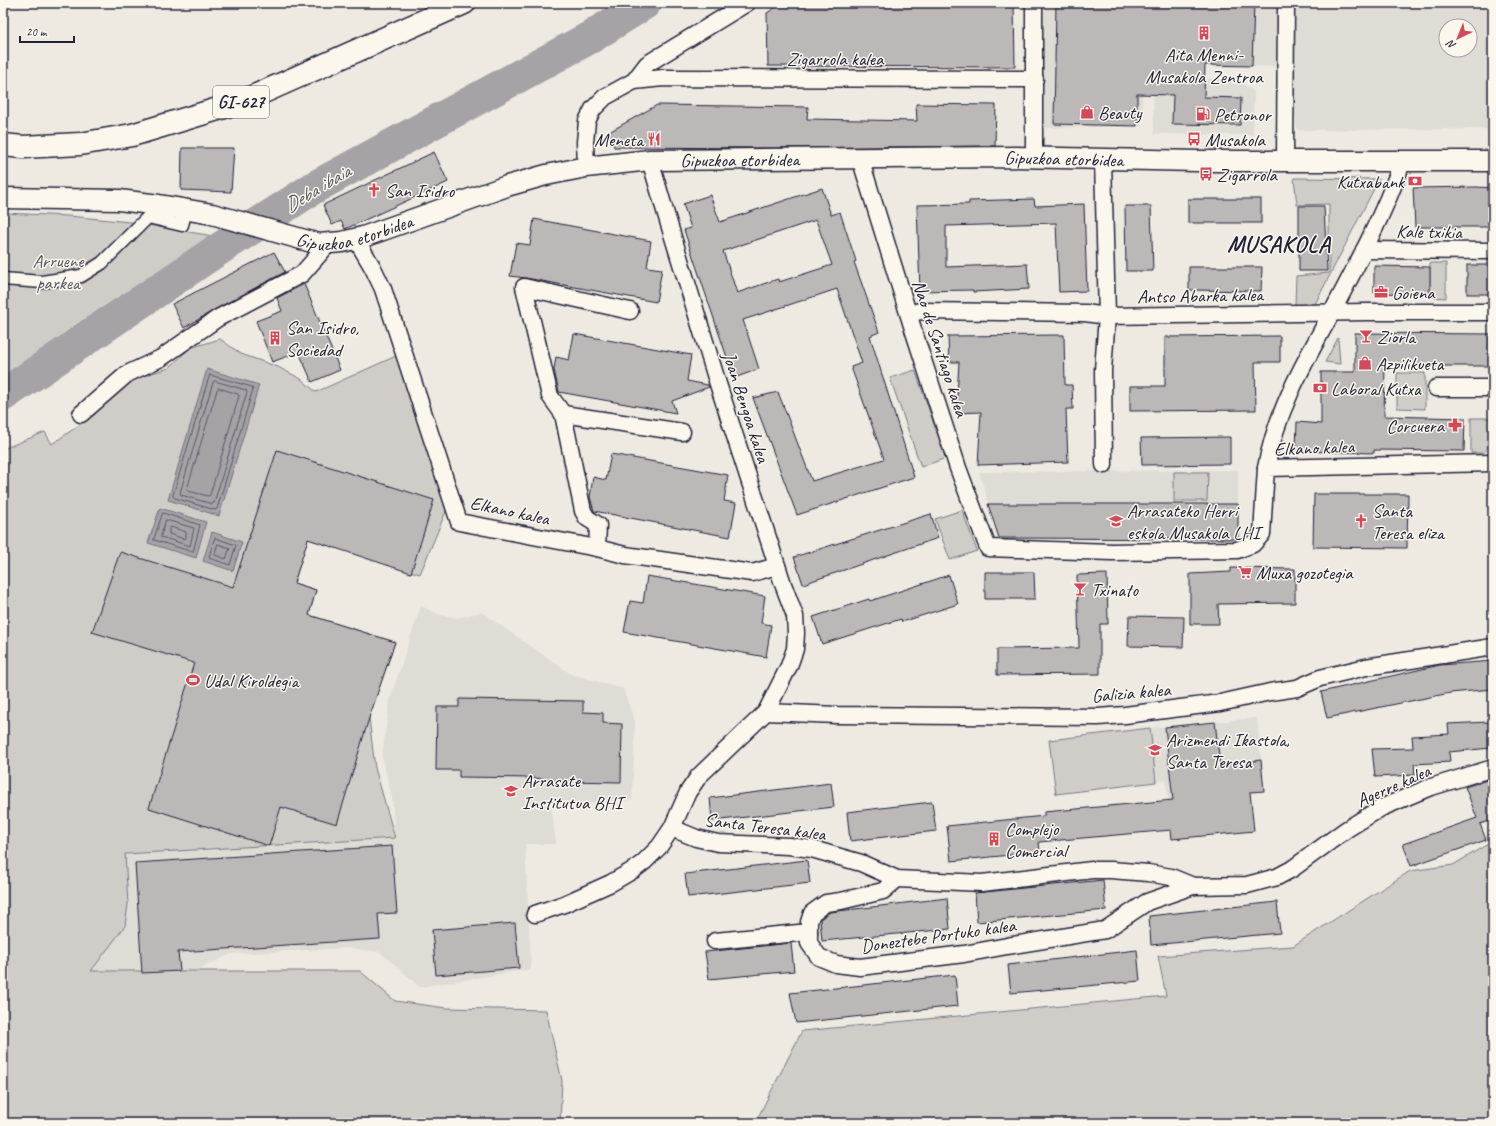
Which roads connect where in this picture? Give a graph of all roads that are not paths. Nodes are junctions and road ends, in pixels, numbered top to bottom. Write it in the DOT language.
graph roads {
  1 [pos="464,3"];
  2 [pos="747,3"];
  3 [pos="1034,3"];
  4 [pos="1286,3"];
  5 [pos="1035,79"];
  6 [pos="634,81"];
  7 [pos="3,145"];
  8 [pos="860,158"];
  9 [pos="1034,158"];
  10 [pos="650,160"];
  11 [pos="1102,160"];
  12 [pos="1403,160"];
  13 [pos="1285,161"];
  14 [pos="1493,161"];
  15 [pos="586,167"];
  16 [pos="3,198"];
  17 [pos="186,210"];
  18 [pos="356,239"];
  19 [pos="329,243"];
  20 [pos="1364,250"];
  21 [pos="1493,252"];
  22 [pos="3,279"];
  23 [pos="630,311"];
  24 [pos="1493,312"];
  25 [pos="1332,313"];
  26 [pos="909,314"];
  27 [pos="1107,316"];
  28 [pos="1436,388"];
  29 [pos="1493,388"];
  30 [pos="81,414"];
  31 [pos="563,414"];
  32 [pos="682,432"];
  33 [pos="1493,463"];
  34 [pos="1104,465"];
  35 [pos="1266,468"];
  36 [pos="597,548"];
  37 [pos="988,548"];
  38 [pos="777,566"];
  39 [pos="1493,647"];
  40 [pos="766,712"];
  41 [pos="1493,768"];
  42 [pos="672,828"];
  43 [pos="1317,851"];
  44 [pos="897,880"];
  45 [pos="1193,886"];
  46 [pos="535,914"];
  47 [pos="809,932"];
  48 [pos="715,941"];
  1 -- 7 [label="main road, GI-627"];
  2 -- 6 [label="street, Zigarrola kalea"];
  3 -- 5 [label="street"];
  4 -- 13 [label="street"];
  5 -- 6 [label="street, Zigarrola kalea"];
  5 -- 9 [label="street"];
  6 -- 15 [label="street, Zigarrola kalea"];
  8 -- 9 [label="street, Gipuzkoa etorbidea"];
  8 -- 10 [label="street, Gipuzkoa etorbidea"];
  8 -- 26 [label="street, Nao de Santiago kalea"];
  9 -- 11 [label="street, Gipuzkoa etorbidea"];
  10 -- 15 [label="street, Gipuzkoa etorbidea"];
  10 -- 38 [label="street, Joan Bengoa kalea"];
  11 -- 13 [label="street, Gipuzkoa etorbidea"];
  11 -- 27 [label="street"];
  12 -- 13 [label="street, Gipuzkoa etorbidea"];
  12 -- 14 [label="street, Gipuzkoa etorbidea"];
  12 -- 20 [label="street"];
  15 -- 18 [label="street, Gipuzkoa etorbidea"];
  16 -- 17 [label="street, Gipuzkoa etorbidea"];
  17 -- 19 [label="street, Gipuzkoa etorbidea"];
  17 -- 22 [label="street"];
  18 -- 19 [label="street, Gipuzkoa etorbidea"];
  18 -- 36 [label="street, Elkano kalea"];
  19 -- 30 [label="street"];
  20 -- 21 [label="street, Kale txikia"];
  20 -- 25 [label="street"];
  23 -- 31 [label="street"];
  24 -- 25 [label="street, Antso Abarka kalea"];
  25 -- 27 [label="street, Antso Abarka kalea"];
  25 -- 35 [label="street"];
  26 -- 27 [label="street, Antso Abarka kalea"];
  26 -- 37 [label="street, Nao de Santiago kalea"];
  27 -- 34 [label="street"];
  28 -- 29 [label="street"];
  31 -- 32 [label="street"];
  31 -- 36 [label="street"];
  33 -- 35 [label="street, Elkano kalea"];
  35 -- 37 [label="street, Elkano kalea"];
  36 -- 38 [label="street, Elkano kalea"];
  38 -- 40 [label="street, Joan Bengoa kalea"];
  39 -- 40 [label="street, Galizia kalea"];
  40 -- 42 [label="street, Joan Bengoa kalea"];
  41 -- 43 [label="street, Agerre kalea"];
  42 -- 44 [label="street, Santa Teresa kalea"];
  42 -- 46 [label="street, Joan Bengoa kalea"];
  43 -- 45 [label="street, Santa Teresa kalea"];
  44 -- 45 [label="street, Santa Teresa kalea"];
  44 -- 47 [label="street, Doneztebe Portuko kalea"];
  45 -- 47 [label="street, Doneztebe Portuko kalea"];
  47 -- 48 [label="street"];
}
